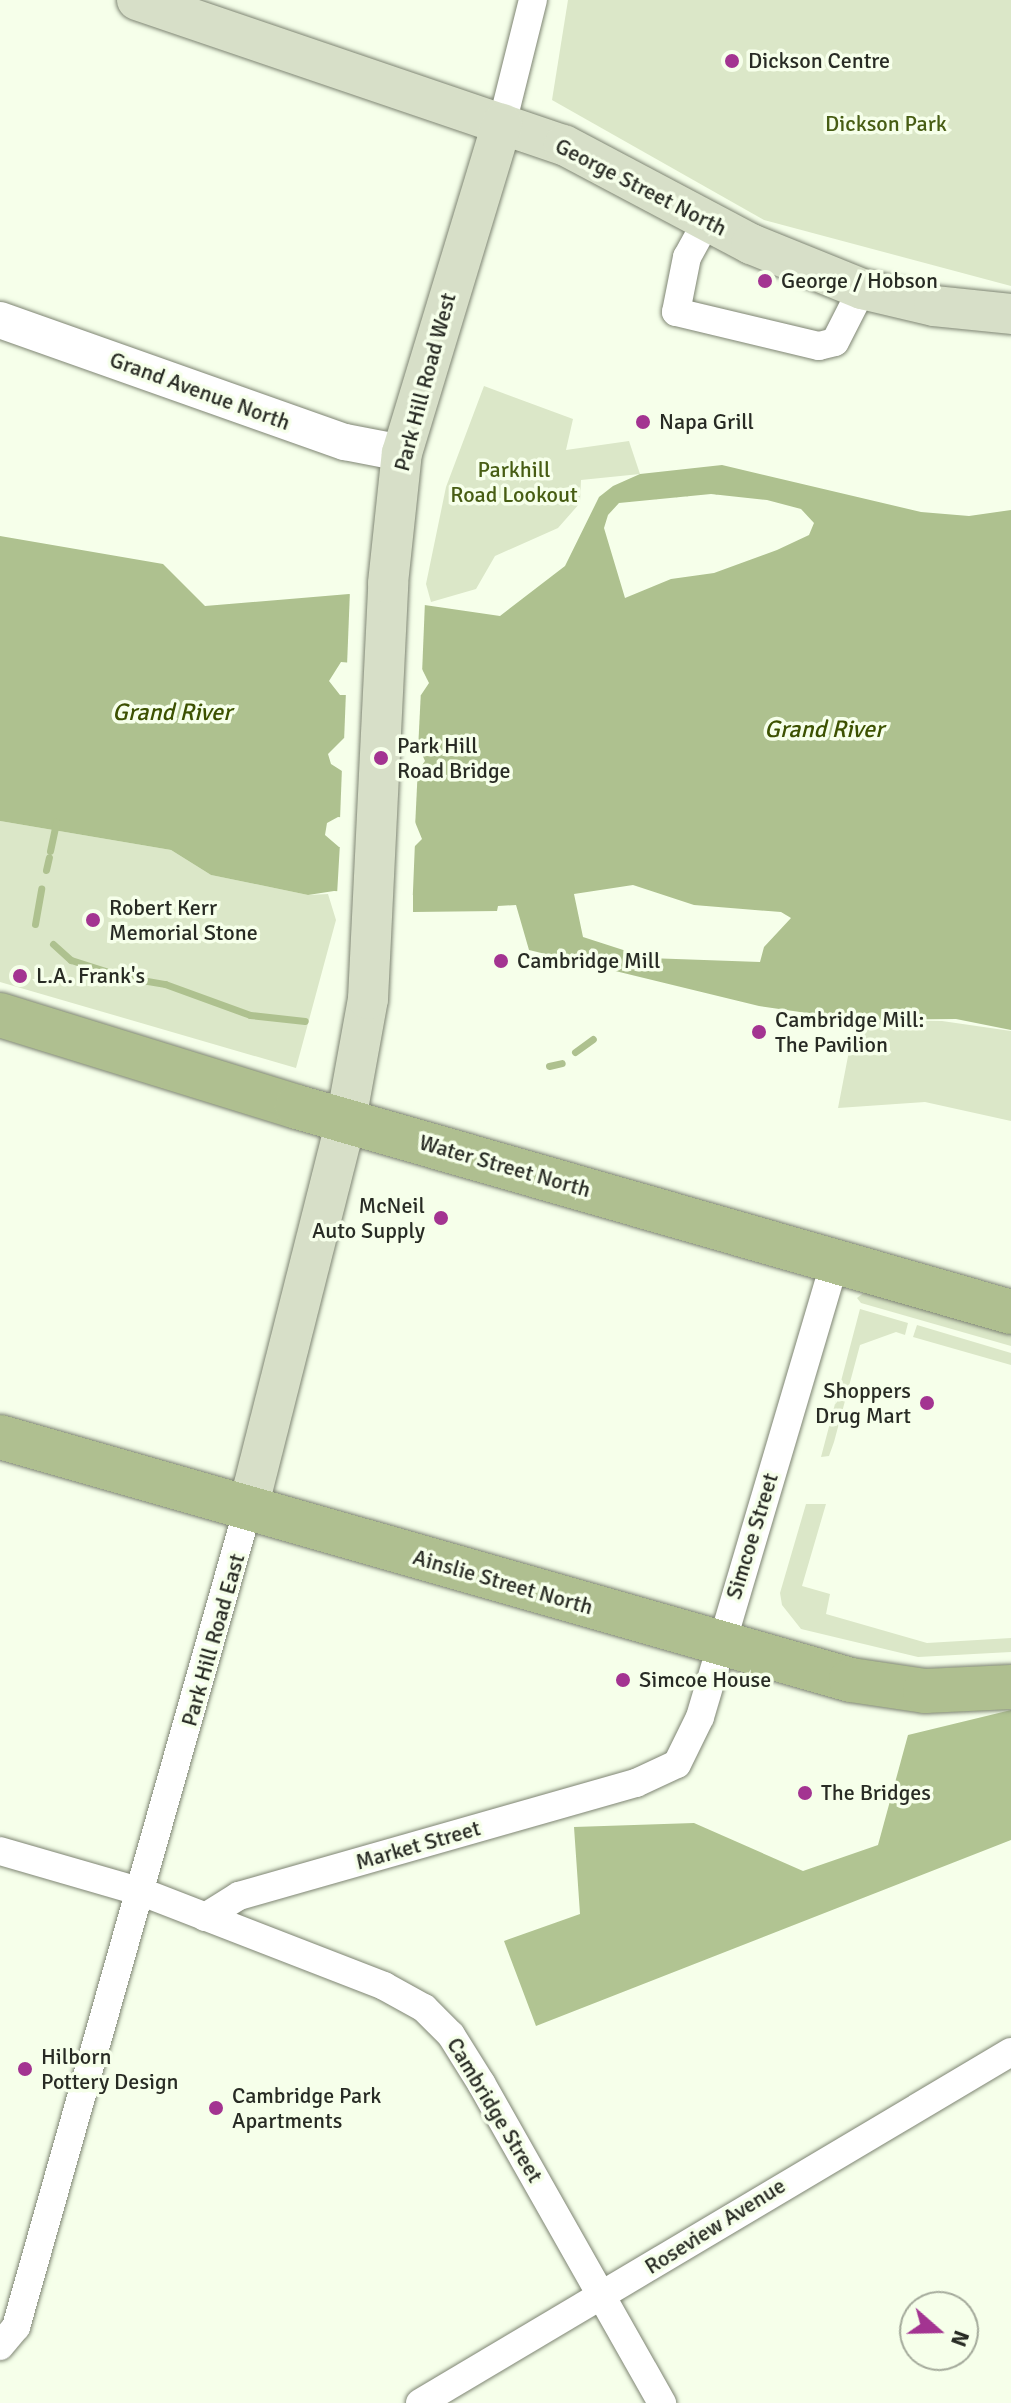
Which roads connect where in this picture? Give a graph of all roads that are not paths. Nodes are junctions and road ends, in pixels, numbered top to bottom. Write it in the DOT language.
graph roads {
  1 [pos="137,0"];
  2 [pos="533,0"];
  3 [pos="502,124"];
  4 [pos="708,219"];
  5 [pos="862,289"];
  6 [pos="1011,314"];
  7 [pos="0,320"];
  8 [pos="402,453"];
  9 [pos="373,919"];
  10 [pos="0,1015"];
  11 [pos="346,1120"];
  12 [pos="835,1262"];
  13 [pos="1011,1312"];
  14 [pos="0,1437"];
  15 [pos="248,1508"];
  16 [pos="719,1645"];
  17 [pos="1011,1687"];
  18 [pos="636,1783"];
  19 [pos="0,1851"];
  20 [pos="142,1892"];
  21 [pos="205,1917"];
  22 [pos="1011,2052"];
  23 [pos="603,2295"];
  24 [pos="0,2346"];
  25 [pos="420,2403"];
  26 [pos="662,2403"];
  1 -- 3 [label="main road, George Street North"];
  2 -- 3 [label="street, Park Hill Road West"];
  3 -- 4 [label="main road, George Street North"];
  3 -- 8 [label="main road, Park Hill Road West"];
  4 -- 5 [label="main road, George Street North"];
  4 -- 5 [label="street"];
  5 -- 6 [label="main road, George Street North"];
  7 -- 8 [label="street, Grand Avenue North"];
  8 -- 9 [label="main road, Park Hill Road West"];
  9 -- 11 [label="main road, Park Hill Road East"];
  10 -- 11 [label="main road, Water Street North"];
  11 -- 12 [label="main road, Water Street North"];
  11 -- 15 [label="main road, Park Hill Road East"];
  12 -- 13 [label="main road, Water Street North"];
  12 -- 16 [label="street, Simcoe Street"];
  14 -- 15 [label="main road, Ainslie Street North"];
  15 -- 16 [label="main road, Ainslie Street North"];
  15 -- 20 [label="street, Park Hill Road East"];
  16 -- 17 [label="main road, Ainslie Street North"];
  16 -- 18 [label="street, Simcoe Street"];
  18 -- 21 [label="street, Market Street"];
  19 -- 20 [label="street, Cambridge Street"];
  20 -- 21 [label="street, Cambridge Street"];
  20 -- 24 [label="street, Park Hill Road East"];
  21 -- 23 [label="street, Cambridge Street"];
  22 -- 23 [label="street, Roseview Avenue"];
  23 -- 25 [label="street, Roseview Avenue"];
  23 -- 26 [label="street, Cambridge Street"];
}
